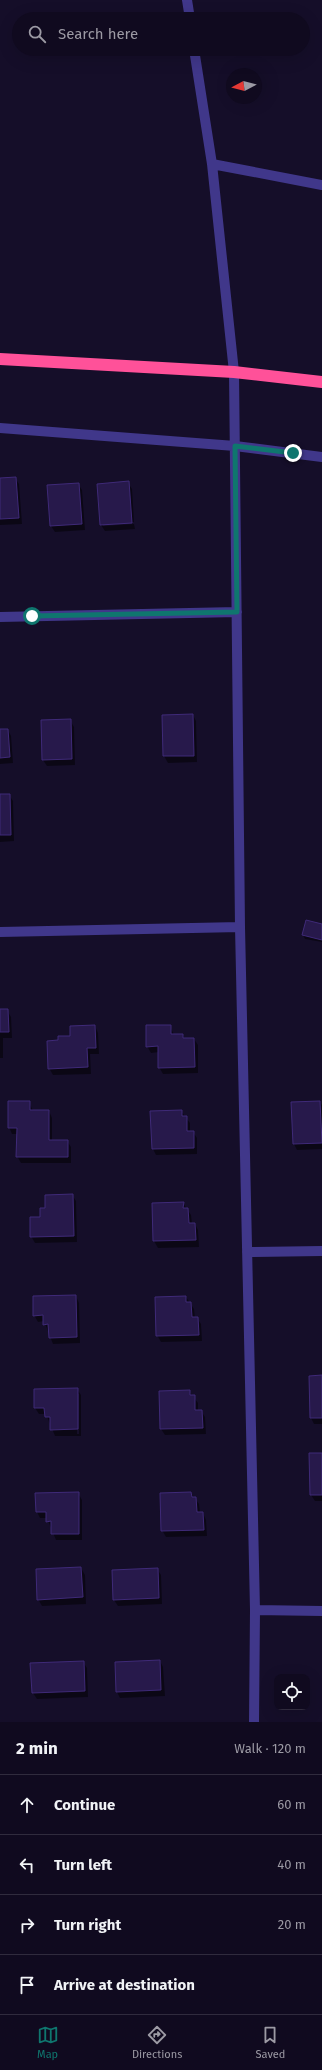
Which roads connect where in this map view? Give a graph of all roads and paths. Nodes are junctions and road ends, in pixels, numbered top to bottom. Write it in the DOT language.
graph roads {
  1 [pos="187,0"];
  2 [pos="189,12"];
  3 [pos="195,56"];
  4 [pos="212,164"];
  5 [pos="322,185"];
  6 [pos="0,359"];
  7 [pos="234,372"];
  8 [pos="322,382"];
  9 [pos="0,428"];
  10 [pos="235,446"];
  11 [pos="322,457"];
  12 [pos="237,612"];
  13 [pos="0,617"];
  14 [pos="240,927"];
  15 [pos="0,932"];
  16 [pos="322,1251"];
  17 [pos="247,1252"];
  18 [pos="255,1610"];
  19 [pos="322,1611"];
  20 [pos="254,1722"];
  1 -- 2 [label="street"];
  3 -- 4 [label="street"];
  4 -- 5 [label="street"];
  4 -- 7 [label="street"];
  6 -- 7 [label="highway"];
  7 -- 8 [label="highway"];
  7 -- 10 [label="street"];
  9 -- 10 [label="street"];
  10 -- 11 [label="street"];
  10 -- 12 [label="street"];
  12 -- 13 [label="street"];
  12 -- 14 [label="street"];
  14 -- 15 [label="street"];
  14 -- 17 [label="street"];
  16 -- 17 [label="street"];
  17 -- 18 [label="street"];
  18 -- 19 [label="street"];
  18 -- 20 [label="street"];
}
